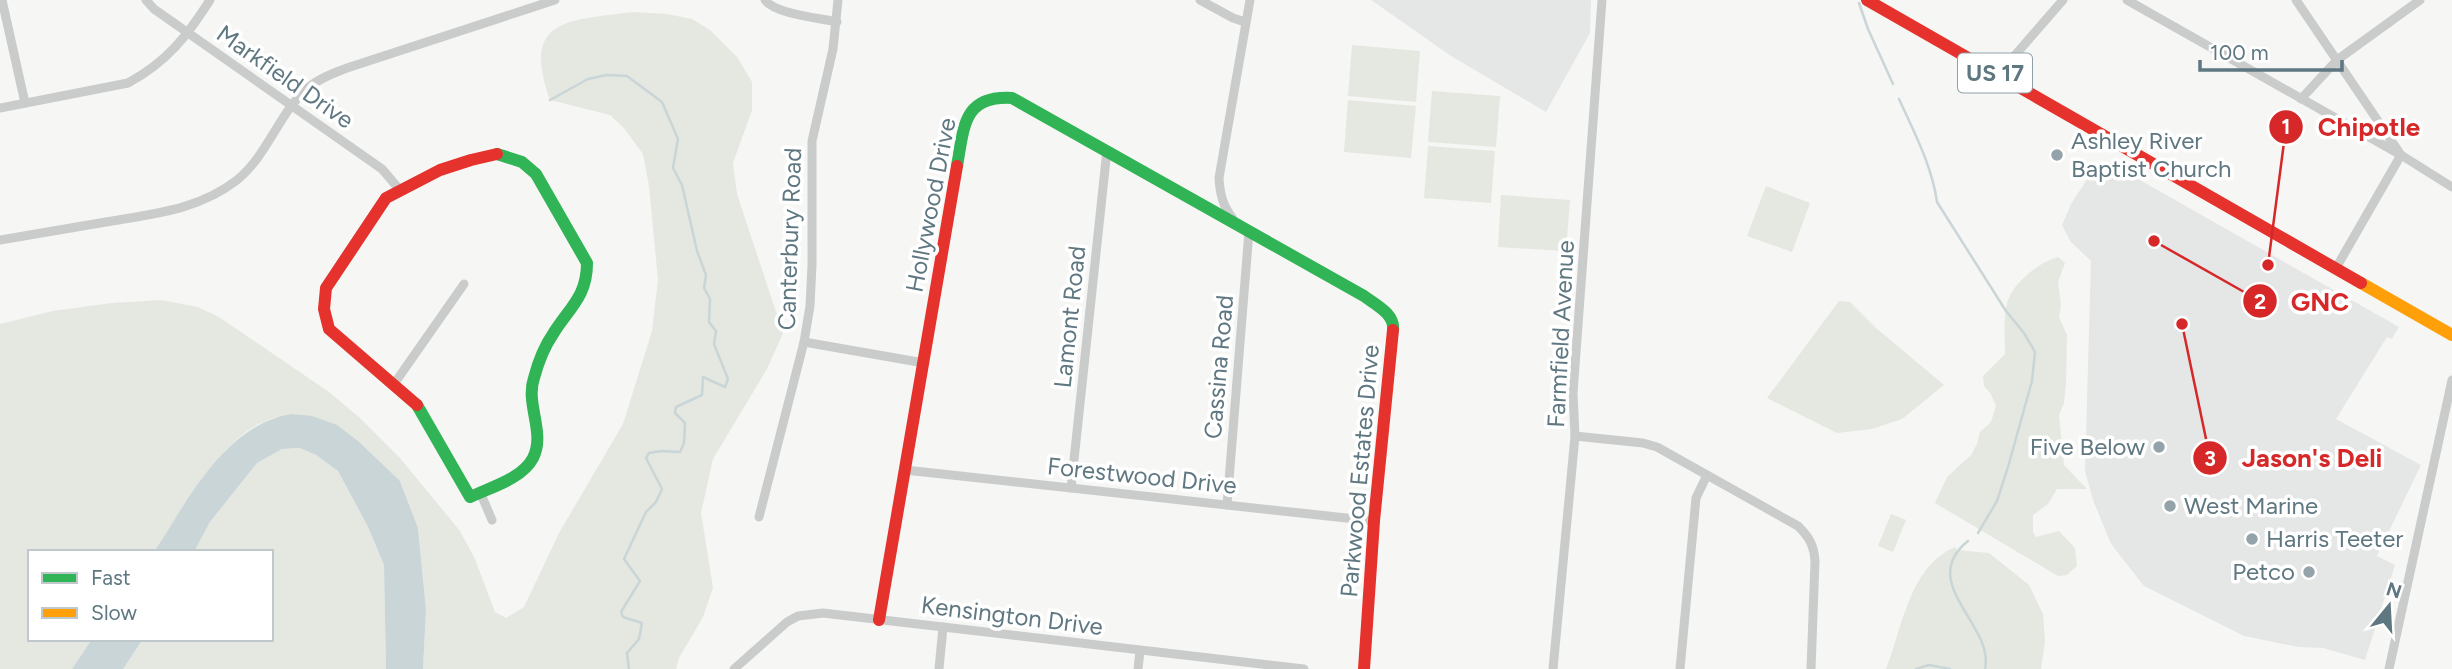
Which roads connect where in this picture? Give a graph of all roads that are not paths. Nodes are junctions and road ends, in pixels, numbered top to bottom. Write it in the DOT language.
graph roads {
  1 [pos="2,0"];
  2 [pos="146,0"];
  3 [pos="210,0"];
  4 [pos="555,0"];
  5 [pos="765,0"];
  6 [pos="838,0"];
  7 [pos="1200,0"];
  8 [pos="1250,0"];
  9 [pos="1602,0"];
  10 [pos="1867,0"];
  11 [pos="2063,0"];
  12 [pos="2127,0"];
  13 [pos="2296,0"];
  14 [pos="2420,0"];
  15 [pos="836,22"];
  16 [pos="1245,22"];
  17 [pos="189,34"];
  18 [pos="2337,60"];
  19 [pos="2000,76"];
  20 [pos="2301,99"];
  21 [pos="25,103"];
  22 [pos="293,106"];
  23 [pos="0,108"];
  24 [pos="1107,150"];
  25 [pos="2401,155"];
  26 [pos="2452,187"];
  27 [pos="398,189"];
  28 [pos="1236,223"];
  29 [pos="1249,231"];
  30 [pos="0,240"];
  31 [pos="2336,268"];
  32 [pos="464,284"];
  33 [pos="2452,335"];
  34 [pos="804,342"];
  35 [pos="923,363"];
  36 [pos="2452,380"];
  37 [pos="394,384"];
  38 [pos="1575,436"];
  39 [pos="905,470"];
  40 [pos="1707,475"];
  41 [pos="1071,488"];
  42 [pos="480,492"];
  43 [pos="1227,505"];
  44 [pos="759,517"];
  45 [pos="492,520"];
  46 [pos="1374,521"];
  47 [pos="879,620"];
  48 [pos="943,627"];
  49 [pos="1140,651"];
  50 [pos="734,669"];
  51 [pos="939,669"];
  52 [pos="1138,669"];
  53 [pos="1295,669"];
  54 [pos="1304,669"];
  55 [pos="1364,669"];
  56 [pos="1553,669"];
  57 [pos="1680,669"];
  58 [pos="1811,669"];
  59 [pos="2389,669"];
  1 -- 21 [label="street"];
  2 -- 17 [label="street, Markfield Drive"];
  3 -- 17 [label="street"];
  4 -- 22 [label="street"];
  5 -- 15 [label="street"];
  6 -- 15 [label="street, Canterbury Road"];
  7 -- 16 [label="street"];
  8 -- 16 [label="street"];
  9 -- 38 [label="street, Farmfield Avenue"];
  10 -- 19 [label="main road, US 17"];
  11 -- 19 [label="street"];
  12 -- 20 [label="street"];
  13 -- 18 [label="street"];
  14 -- 18 [label="street"];
  15 -- 34 [label="street, Canterbury Road"];
  16 -- 28 [label="street"];
  17 -- 21 [label="street"];
  17 -- 22 [label="street, Markfield Drive"];
  18 -- 20 [label="street"];
  18 -- 25 [label="street"];
  19 -- 31 [label="main road, US 17"];
  20 -- 25 [label="street"];
  21 -- 23 [label="street"];
  22 -- 27 [label="street, Markfield Drive"];
  22 -- 30 [label="street"];
  24 -- 28 [label="main road, Hollywood Drive"];
  24 -- 35 [label="main road, Hollywood Drive"];
  24 -- 41 [label="street, Lamont Road"];
  25 -- 26 [label="street"];
  25 -- 31 [label="street"];
  27 -- 37 [label="main road"];
  27 -- 42 [label="main road"];
  28 -- 29 [label="main road, Hollywood Drive"];
  29 -- 43 [label="street, Cassina Road"];
  29 -- 46 [label="main road, Parkwood Estates Drive"];
  31 -- 33 [label="main road, US 17"];
  32 -- 37 [label="street"];
  34 -- 35 [label="street"];
  34 -- 44 [label="street, Canterbury Road"];
  35 -- 39 [label="main road, Hollywood Drive"];
  36 -- 59 [label="street"];
  37 -- 42 [label="main road"];
  38 -- 40 [label="street"];
  38 -- 56 [label="street, Farmfield Avenue"];
  39 -- 41 [label="street, Forestwood Drive"];
  39 -- 47 [label="main road, Hollywood Drive"];
  40 -- 57 [label="street"];
  40 -- 58 [label="street"];
  41 -- 43 [label="street, Forestwood Drive"];
  42 -- 45 [label="street"];
  43 -- 46 [label="street, Forestwood Drive"];
  46 -- 55 [label="main road, Parkwood Estates Drive"];
  47 -- 48 [label="street, Kensington Drive"];
  47 -- 50 [label="street, Kensington Drive"];
  48 -- 49 [label="street, Kensington Drive"];
  48 -- 51 [label="street"];
  49 -- 52 [label="street"];
  49 -- 53 [label="street, Kensington Drive"];
  53 -- 54 [label="street, Kensington Drive"];
}
